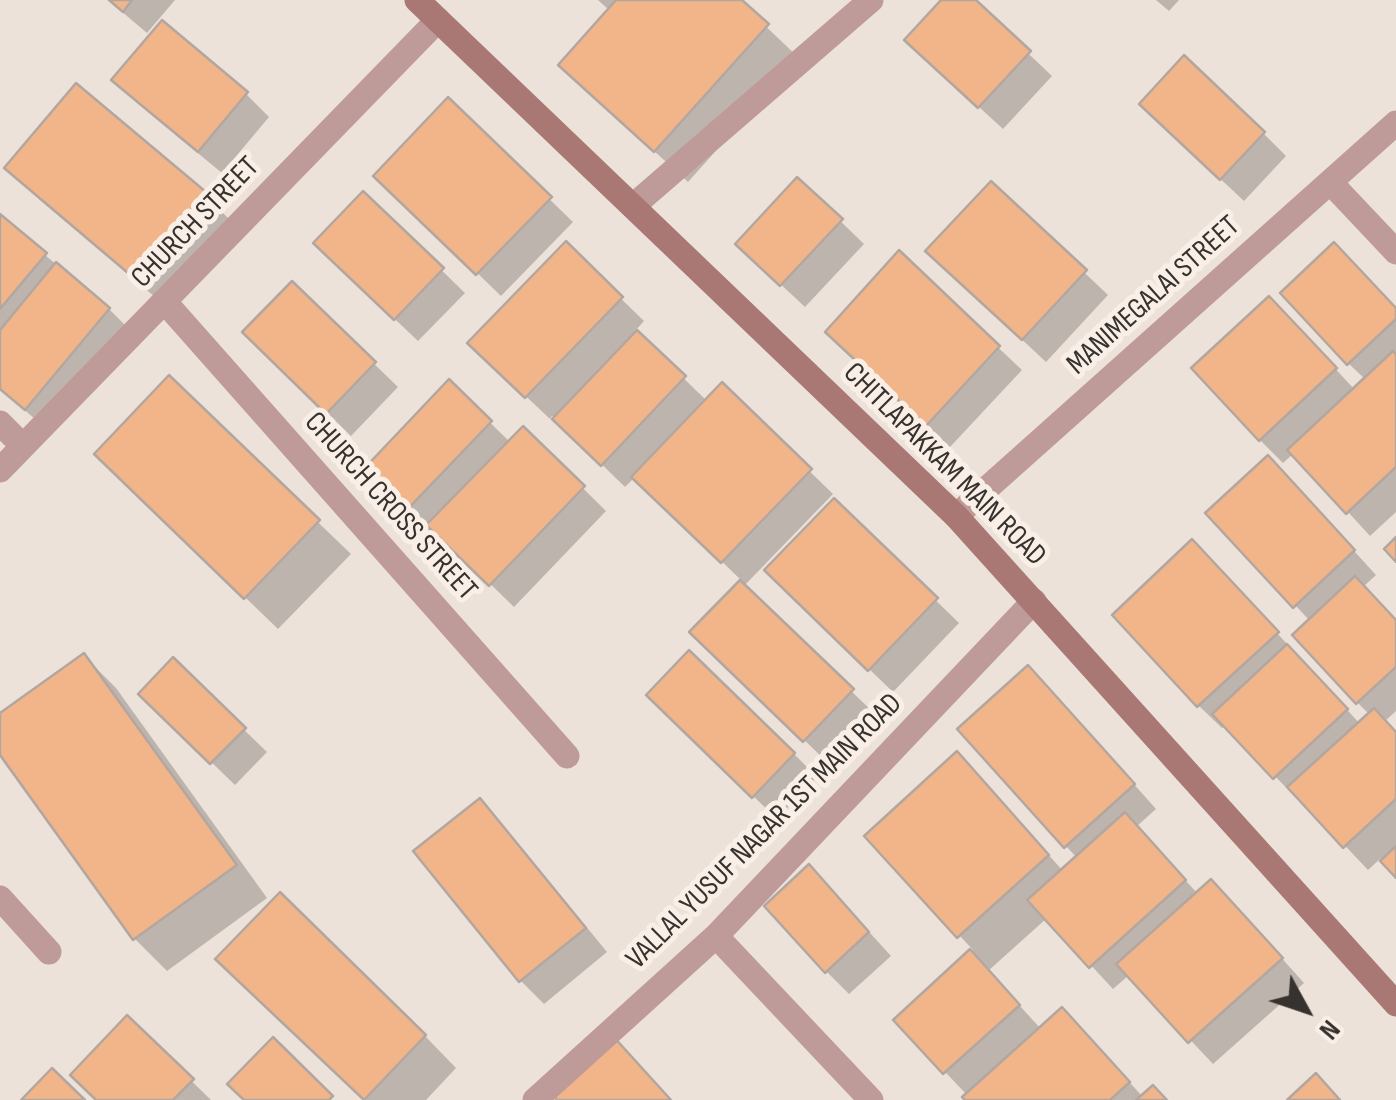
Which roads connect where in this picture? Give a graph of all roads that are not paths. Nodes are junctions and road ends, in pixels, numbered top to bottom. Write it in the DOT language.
graph roads {
  1 [pos="417,0"];
  2 [pos="871,0"];
  3 [pos="438,20"];
  4 [pos="1396,124"];
  5 [pos="1330,182"];
  6 [pos="633,206"];
  7 [pos="1396,252"];
  8 [pos="164,301"];
  9 [pos="0,423"];
  10 [pos="23,446"];
  11 [pos="0,470"];
  12 [pos="956,516"];
  13 [pos="1034,601"];
  14 [pos="567,756"];
  15 [pos="0,898"];
  16 [pos="716,936"];
  17 [pos="48,952"];
  18 [pos="1396,1004"];
  19 [pos="535,1100"];
  20 [pos="871,1100"];
  1 -- 3 [label="street, CHITLAPAKKAM MAIN ROAD"];
  2 -- 6 [label="street"];
  3 -- 6 [label="street, CHITLAPAKKAM MAIN ROAD"];
  3 -- 8 [label="street, CHURCH STREET"];
  4 -- 5 [label="street, MANIMEGALAI STREET"];
  5 -- 7 [label="street"];
  5 -- 12 [label="street, MANIMEGALAI STREET"];
  6 -- 12 [label="street, CHITLAPAKKAM MAIN ROAD"];
  8 -- 10 [label="street, CHURCH STREET"];
  8 -- 14 [label="street, CHURCH CROSS STREET"];
  9 -- 10 [label="street"];
  10 -- 11 [label="street, CHURCH STREET"];
  12 -- 13 [label="street, CHITLAPAKKAM MAIN ROAD"];
  13 -- 16 [label="street, VALLAL YUSUF NAGAR 1ST MAIN ROAD"];
  13 -- 18 [label="street, CHITLAPAKKAM MAIN ROAD"];
  15 -- 17 [label="street"];
  16 -- 19 [label="street, VALLAL YUSUF NAGAR 1ST MAIN ROAD"];
  16 -- 20 [label="street"];
}
